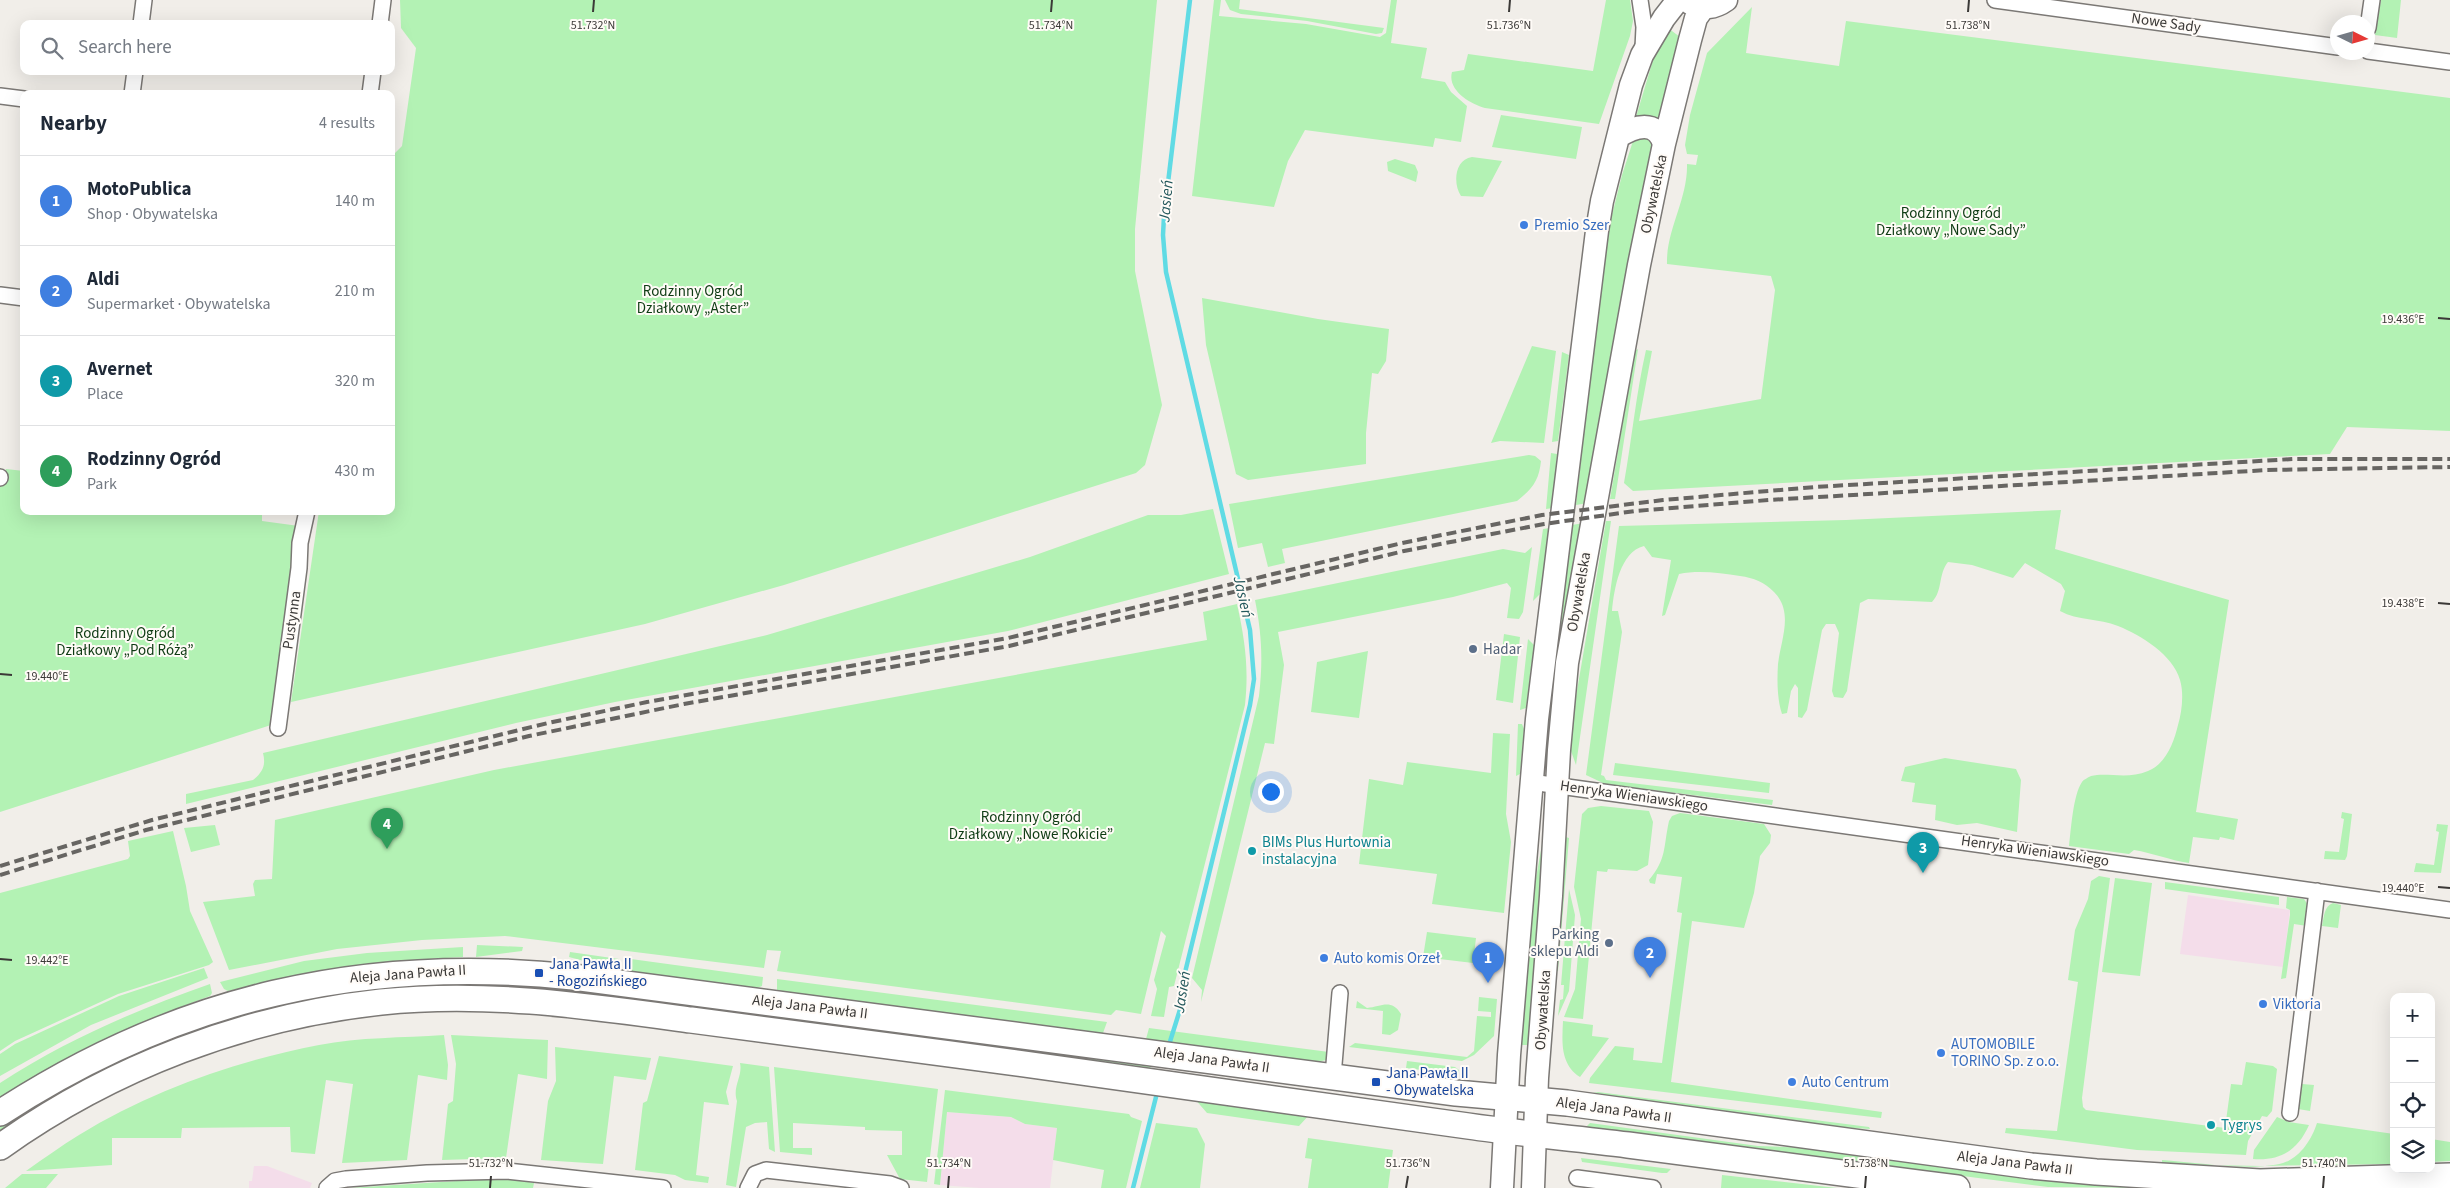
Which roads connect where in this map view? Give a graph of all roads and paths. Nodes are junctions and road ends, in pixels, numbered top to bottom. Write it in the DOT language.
graph roads {
  1 [pos="144,0"];
  2 [pos="383,0"];
  3 [pos="1640,0"];
  4 [pos="1678,0"];
  5 [pos="1726,0"];
  6 [pos="1995,0"];
  7 [pos="2372,0"];
  8 [pos="1695,4"];
  9 [pos="2370,15"];
  10 [pos="142,20"];
  11 [pos="380,20"];
  12 [pos="2330,46"];
  13 [pos="2375,52"];
  14 [pos="1642,54"];
  15 [pos="2450,62"];
  16 [pos="134,75"];
  17 [pos="372,75"];
  18 [pos="133,90"];
  19 [pos="371,90"];
  20 [pos="0,96"];
  21 [pos="20,98"];
  22 [pos="1618,137"];
  23 [pos="1664,144"];
  24 [pos="0,294"];
  25 [pos="20,297"];
  26 [pos="306,515"];
  27 [pos="278,728"];
  28 [pos="1531,782"];
  29 [pos="1556,785"];
  30 [pos="2317,891"];
  31 [pos="2450,910"];
  32 [pos="1340,993"];
  33 [pos="1050,1039"];
  34 [pos="1046,1067"];
  35 [pos="1333,1076"];
  36 [pos="1507,1097"];
  37 [pos="1537,1100"];
  38 [pos="0,1113"];
  39 [pos="2290,1114"];
  40 [pos="1505,1131"];
  41 [pos="1536,1134"];
  42 [pos="0,1147"];
  43 [pos="2450,1176"];
  44 [pos="1577,1178"];
  45 [pos="327,1188"];
  46 [pos="663,1188"];
  47 [pos="748,1188"];
  48 [pos="901,1188"];
  49 [pos="1502,1188"];
  50 [pos="1533,1188"];
  51 [pos="1653,1188"];
  52 [pos="1957,1188"];
  1 -- 10 [label="street"];
  2 -- 11 [label="street"];
  3 -- 14 [label="street, Obywatelska"];
  4 -- 14 [label="main road, Obywatelska"];
  5 -- 8 [label="main road"];
  6 -- 12 [label="street, Nowe Sady"];
  7 -- 9 [label="street"];
  8 -- 23 [label="main road, Obywatelska"];
  13 -- 15 [label="street"];
  14 -- 22 [label="main road, Obywatelska"];
  16 -- 18 [label="street"];
  17 -- 19 [label="street"];
  20 -- 21 [label="street"];
  22 -- 23 [label="main road"];
  22 -- 28 [label="main road, Obywatelska"];
  23 -- 29 [label="main road, Obywatelska"];
  24 -- 25 [label="street"];
  26 -- 27 [label="street, Pustynna"];
  28 -- 29 [label="street, Henryka Wieniawskiego"];
  28 -- 36 [label="main road, Obywatelska"];
  29 -- 30 [label="street, Henryka Wieniawskiego"];
  29 -- 37 [label="main road, Obywatelska"];
  30 -- 31 [label="street, Henryka Wieniawskiego"];
  30 -- 39 [label="street"];
  32 -- 35 [label="street"];
  33 -- 34 [label="main road"];
  33 -- 35 [label="main road, Aleja Jana Pawła II"];
  33 -- 38 [label="main road, Aleja Jana Pawła II"];
  34 -- 40 [label="main road, Aleja Jana Pawła II"];
  34 -- 42 [label="main road, Aleja Jana Pawła II"];
  35 -- 36 [label="main road, Aleja Jana Pawła II"];
  36 -- 37 [label="main road, Aleja Jana Pawła II"];
  36 -- 40 [label="main road, Obywatelska"];
  37 -- 41 [label="main road, Obywatelska"];
  37 -- 43 [label="main road, Aleja Jana Pawła II"];
  40 -- 41 [label="main road, Aleja Jana Pawła II"];
  40 -- 49 [label="main road, Obywatelska"];
  41 -- 50 [label="main road, Obywatelska"];
  41 -- 52 [label="main road, Aleja Jana Pawła II"];
  44 -- 51 [label="street"];
  45 -- 46 [label="street"];
  47 -- 48 [label="street"];
}
